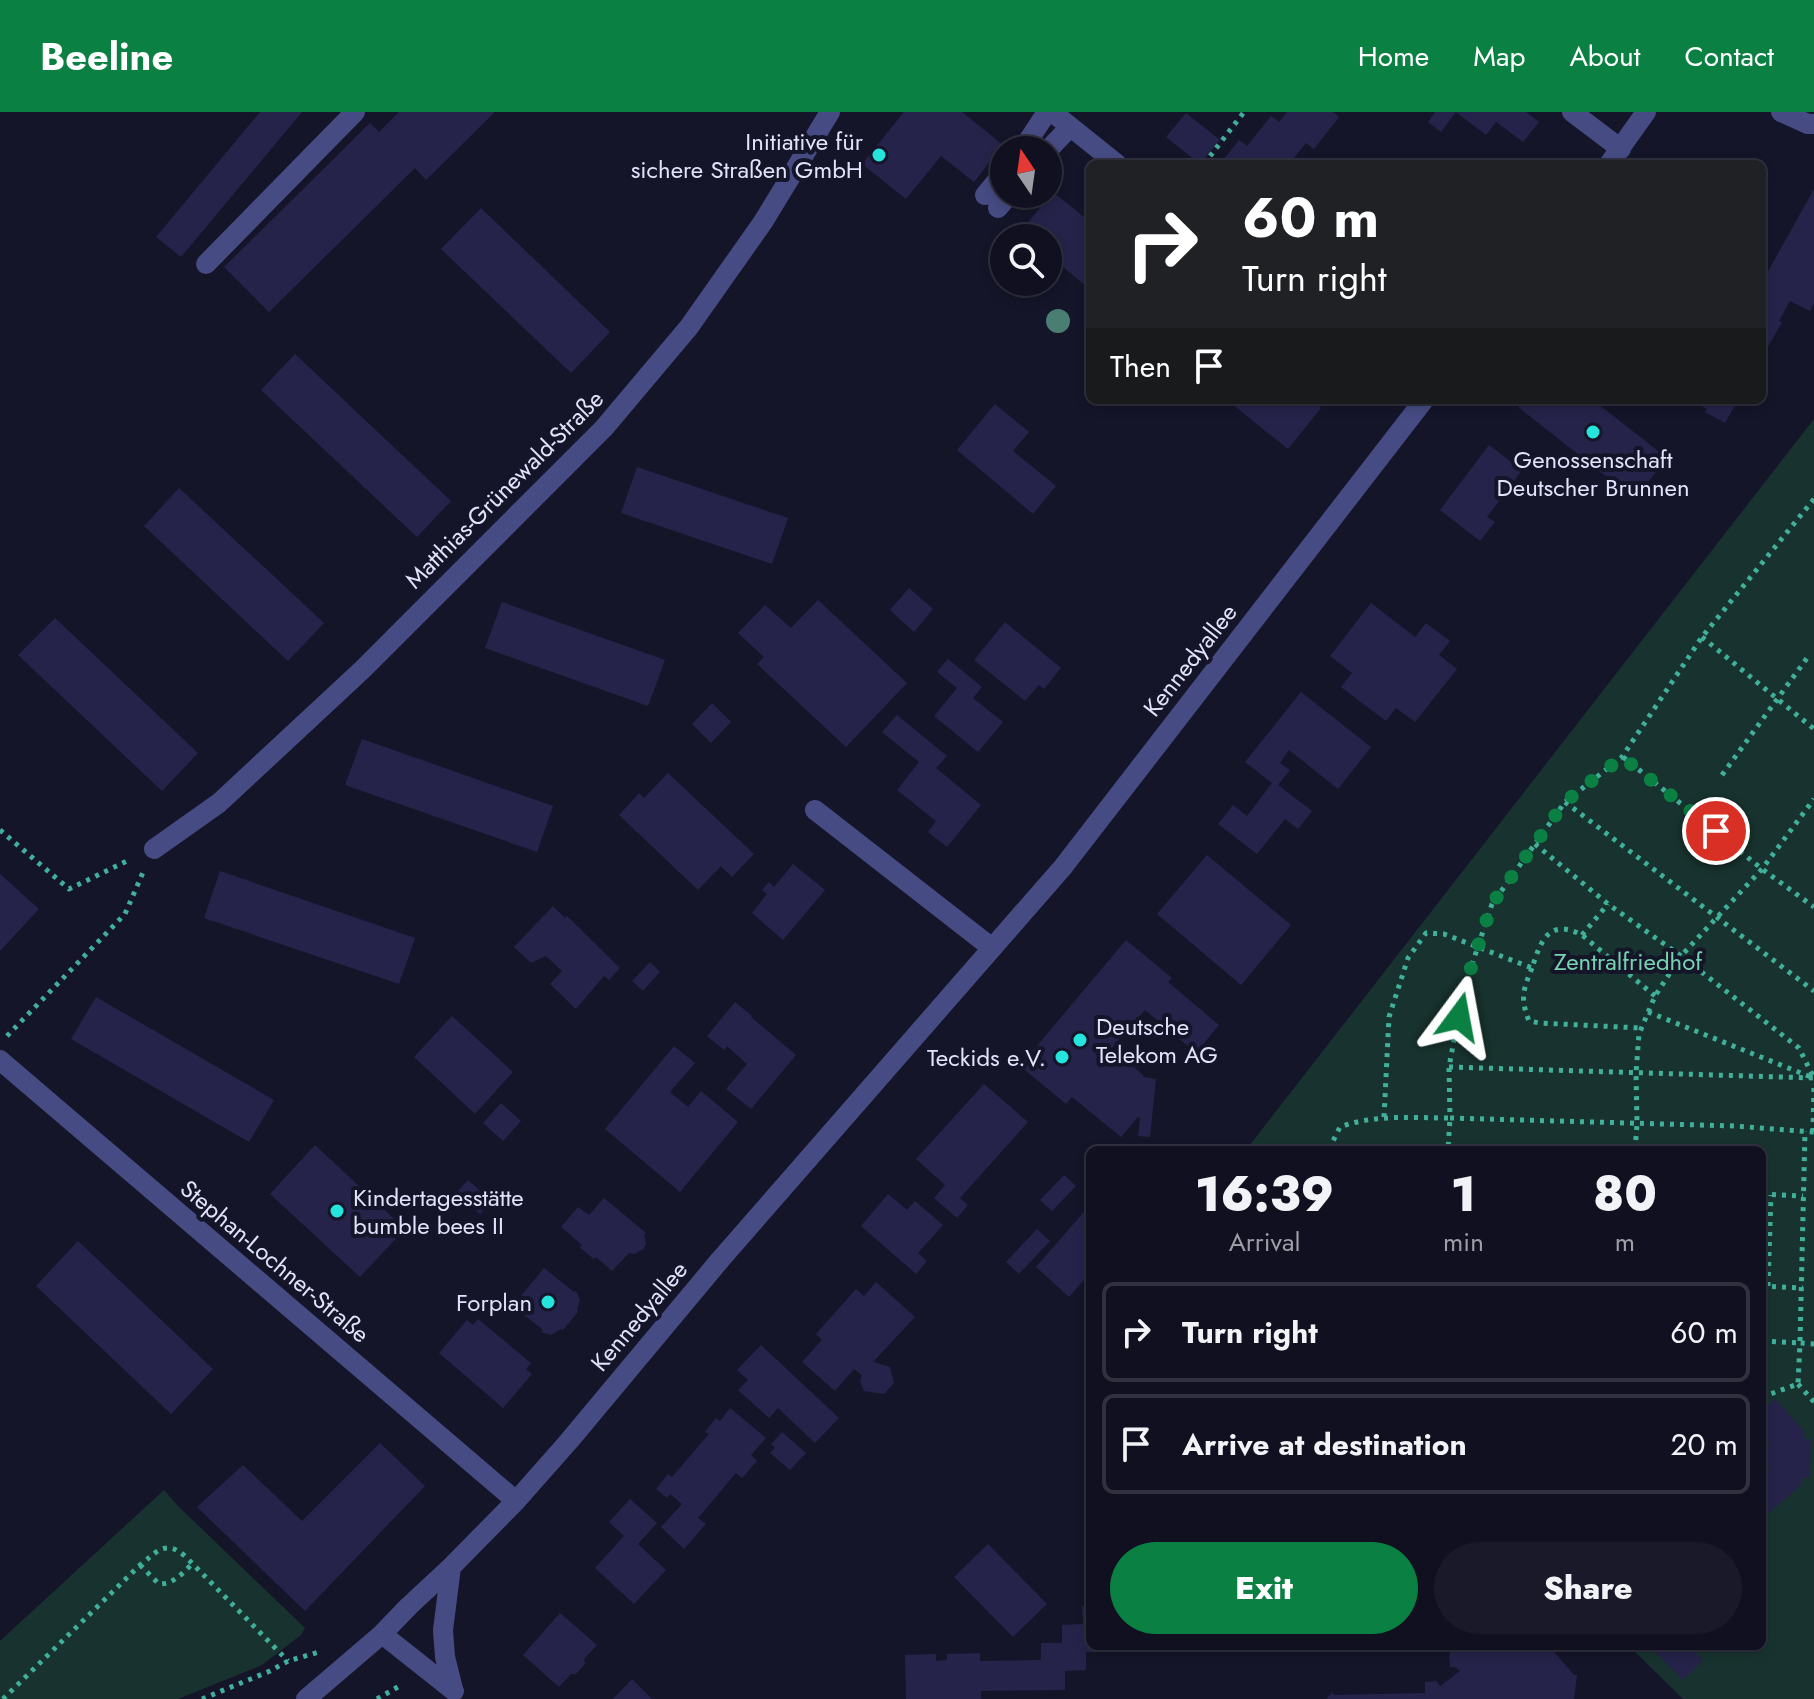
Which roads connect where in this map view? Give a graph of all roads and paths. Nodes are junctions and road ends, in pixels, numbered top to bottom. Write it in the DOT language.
graph roads {
  1 [pos="355,112"];
  2 [pos="830,112"];
  3 [pos="1049,112"];
  4 [pos="1244,112"];
  5 [pos="1572,112"];
  6 [pos="1646,112"];
  7 [pos="1781,112"];
  8 [pos="1814,124"];
  9 [pos="1070,127"];
  10 [pos="1032,136"];
  11 [pos="1061,136"];
  12 [pos="1615,157"];
  13 [pos="1112,160"];
  14 [pos="1207,160"];
  15 [pos="206,264"];
  16 [pos="1417,404"];
  17 [pos="1814,499"];
  18 [pos="1702,637"];
  19 [pos="1810,654"];
  20 [pos="1777,699"];
  21 [pos="1814,729"];
  22 [pos="1622,757"];
  23 [pos="1722,775"];
  24 [pos="1814,799"];
  25 [pos="1565,802"];
  26 [pos="815,810"];
  27 [pos="0,830"];
  28 [pos="1535,844"];
  29 [pos="154,849"];
  30 [pos="1762,869"];
  31 [pos="1608,904"];
  32 [pos="1814,907"];
  33 [pos="1716,918"];
  34 [pos="1582,935"];
  35 [pos="992,948"];
  36 [pos="1478,948"];
  37 [pos="1681,956"];
  38 [pos="1532,968"];
  39 [pos="1814,991"];
  40 [pos="1655,996"];
  41 [pos="1648,1012"];
  42 [pos="1641,1028"];
  43 [pos="12,1031"];
  44 [pos="0,1060"];
  45 [pos="1449,1067"];
  46 [pos="1636,1073"];
  47 [pos="1814,1081"];
  48 [pos="1384,1117"];
  49 [pos="1450,1118"];
  50 [pos="1637,1124"];
  51 [pos="1805,1131"];
  52 [pos="1813,1132"];
  53 [pos="1332,1146"];
  54 [pos="1448,1146"];
  55 [pos="1635,1146"];
  56 [pos="1766,1194"];
  57 [pos="1771,1195"];
  58 [pos="1803,1196"];
  59 [pos="1766,1271"];
  60 [pos="1766,1286"];
  61 [pos="1803,1288"];
  62 [pos="1766,1341"];
  63 [pos="1800,1343"];
  64 [pos="1814,1344"];
  65 [pos="1798,1384"];
  66 [pos="1766,1396"];
  67 [pos="1814,1402"];
  68 [pos="516,1501"];
  69 [pos="193,1564"];
  70 [pos="140,1565"];
  71 [pos="451,1567"];
  72 [pos="382,1634"];
  73 [pos="328,1650"];
  74 [pos="288,1661"];
  75 [pos="402,1686"];
  76 [pos="458,1694"];
  77 [pos="3,1699"];
  78 [pos="202,1699"];
  79 [pos="306,1699"];
  80 [pos="377,1699"];
  1 -- 15 [label="street"];
  2 -- 29 [label="street, Matthias-Grünewald-Straße"];
  3 -- 9 [label="street"];
  3 -- 10 [label="street"];
  4 -- 14 [label="path"];
  5 -- 12 [label="street"];
  6 -- 12 [label="street"];
  7 -- 8 [label="street"];
  9 -- 11 [label="street"];
  9 -- 13 [label="street"];
  16 -- 35 [label="street, Kennedyallee"];
  17 -- 18 [label="path"];
  18 -- 20 [label="path"];
  18 -- 22 [label="path"];
  19 -- 20 [label="path"];
  20 -- 21 [label="path"];
  20 -- 23 [label="path"];
  22 -- 25 [label="path"];
  22 -- 30 [label="path"];
  24 -- 30 [label="path"];
  25 -- 28 [label="path"];
  25 -- 33 [label="path"];
  26 -- 35 [label="street"];
  27 -- 29 [label="path"];
  28 -- 31 [label="path"];
  28 -- 36 [label="path"];
  29 -- 43 [label="path"];
  30 -- 32 [label="path"];
  30 -- 33 [label="path"];
  31 -- 34 [label="path"];
  31 -- 37 [label="path"];
  33 -- 37 [label="path"];
  33 -- 39 [label="path"];
  34 -- 38 [label="path"];
  34 -- 40 [label="path"];
  35 -- 68 [label="street, Kennedyallee"];
  36 -- 38 [label="path"];
  36 -- 45 [label="path"];
  36 -- 48 [label="path"];
  37 -- 40 [label="path"];
  37 -- 47 [label="path"];
  38 -- 42 [label="path"];
  40 -- 41 [label="path"];
  41 -- 42 [label="path"];
  41 -- 46 [label="path"];
  42 -- 46 [label="path"];
  44 -- 68 [label="street, Stephan-Lochner-Straße"];
  45 -- 46 [label="path"];
  45 -- 49 [label="path"];
  46 -- 50 [label="path"];
  47 -- 52 [label="path"];
  48 -- 49 [label="path"];
  48 -- 53 [label="path"];
  49 -- 50 [label="path"];
  49 -- 54 [label="path"];
  50 -- 51 [label="path"];
  50 -- 55 [label="path"];
  51 -- 52 [label="path"];
  51 -- 58 [label="path"];
  56 -- 57 [label="path"];
  57 -- 58 [label="path"];
  57 -- 59 [label="path"];
  58 -- 61 [label="path"];
  60 -- 61 [label="path"];
  61 -- 63 [label="path"];
  62 -- 63 [label="path"];
  63 -- 64 [label="path"];
  63 -- 65 [label="path"];
  65 -- 66 [label="path"];
  65 -- 67 [label="path"];
  68 -- 71 [label="street, Kennedyallee"];
  69 -- 70 [label="path"];
  69 -- 70 [label="path"];
  69 -- 74 [label="path"];
  70 -- 77 [label="path"];
  71 -- 72 [label="street, Kennedyallee"];
  71 -- 76 [label="street"];
  72 -- 76 [label="street"];
  72 -- 79 [label="street, Kennedyallee"];
  73 -- 74 [label="path"];
  74 -- 78 [label="path"];
  75 -- 80 [label="path"];
}
